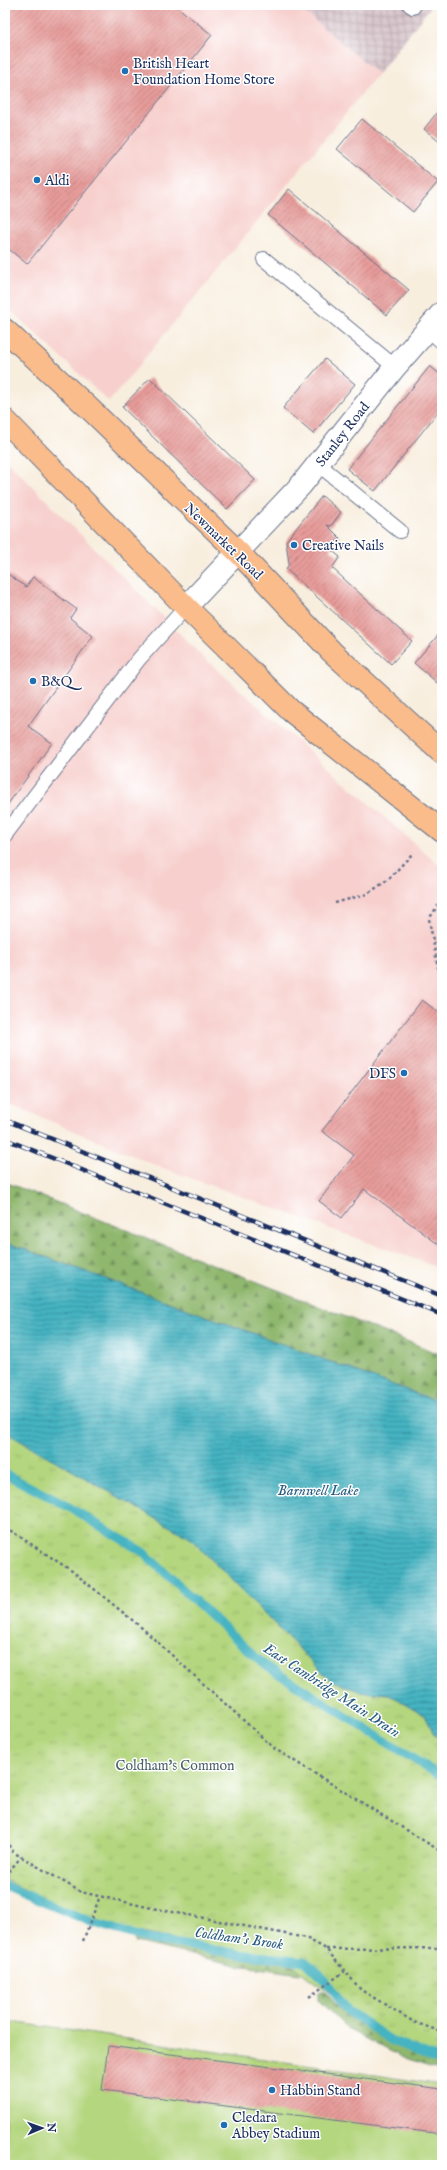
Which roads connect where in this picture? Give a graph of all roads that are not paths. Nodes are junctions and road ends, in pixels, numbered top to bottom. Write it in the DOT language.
graph roads {
  1 [pos="264,259"];
  2 [pos="442,313"];
  3 [pos="5,330"];
  4 [pos="435,336"];
  5 [pos="395,367"];
  6 [pos="5,420"];
  7 [pos="318,464"];
  8 [pos="400,531"];
  9 [pos="238,554"];
  10 [pos="186,607"];
  11 [pos="442,753"];
  12 [pos="442,831"];
  13 [pos="5,835"];
  1 -- 5 [label="lane"];
  2 -- 4 [label="street, Stanley Road"];
  3 -- 9 [label="main road, Newmarket Road"];
  4 -- 5 [label="street, Stanley Road"];
  5 -- 7 [label="street, Stanley Road"];
  6 -- 10 [label="main road"];
  7 -- 8 [label="lane"];
  7 -- 9 [label="street, Stanley Road"];
  9 -- 10 [label="street, Stanley Road"];
  9 -- 11 [label="main road, Newmarket Road"];
  10 -- 12 [label="main road"];
  10 -- 13 [label="lane"];
}
